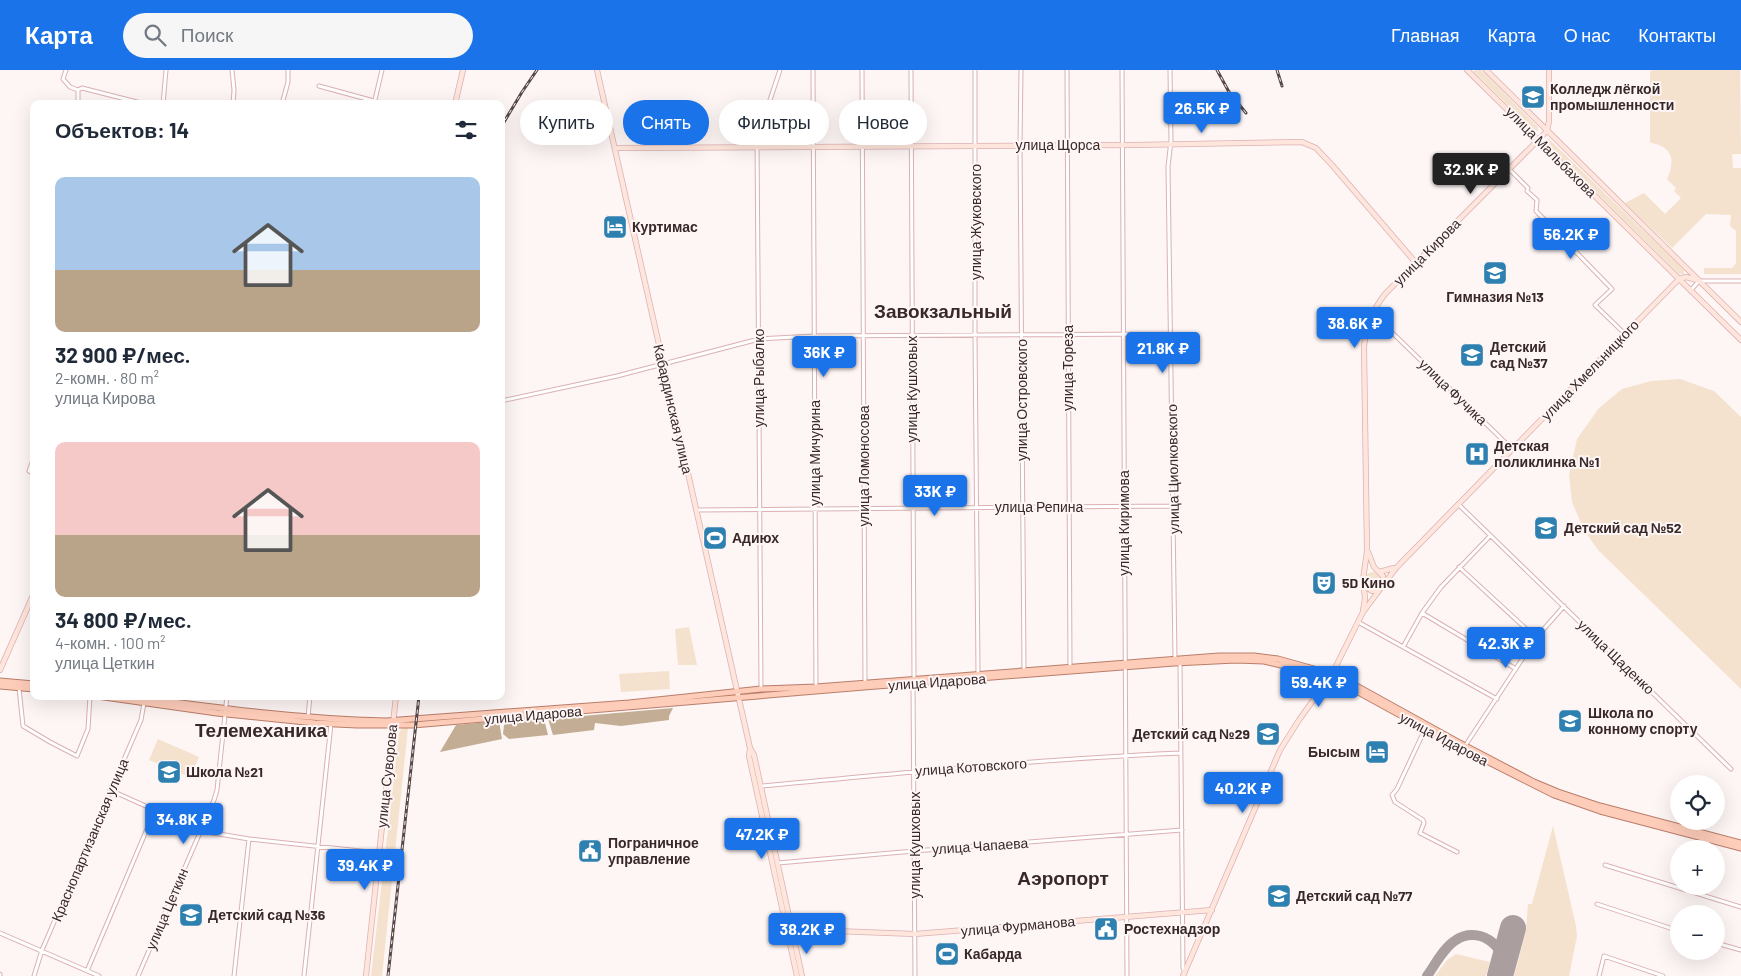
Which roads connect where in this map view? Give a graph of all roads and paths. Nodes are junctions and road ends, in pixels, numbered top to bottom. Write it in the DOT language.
graph roads {
  1 [pos="66,70"];
  2 [pos="166,70"];
  3 [pos="232,70"];
  4 [pos="288,70"];
  5 [pos="382,70"];
  6 [pos="463,70"];
  7 [pos="597,70"];
  8 [pos="780,70"];
  9 [pos="813,70"];
  10 [pos="862,70"];
  11 [pos="911,70"];
  12 [pos="975,70"];
  13 [pos="1021,70"];
  14 [pos="1067,70"];
  15 [pos="1122,70"];
  16 [pos="1170,70"];
  17 [pos="1468,70"];
  18 [pos="1486,70"];
  19 [pos="1549,70"];
  20 [pos="319,86"];
  21 [pos="78,90"];
  22 [pos="78,100"];
  23 [pos="128,100"];
  24 [pos="163,100"];
  25 [pos="233,100"];
  26 [pos="283,100"];
  27 [pos="368,100"];
  28 [pos="375,100"];
  29 [pos="456,100"];
  30 [pos="1547,131"];
  31 [pos="1538,140"];
  32 [pos="1170,144"];
  33 [pos="1020,145"];
  34 [pos="1068,145"];
  35 [pos="1121,145"];
  36 [pos="912,146"];
  37 [pos="976,146"];
  38 [pos="758,147"];
  39 [pos="813,147"];
  40 [pos="862,147"];
  41 [pos="614,148"];
  42 [pos="1510,169"];
  43 [pos="1416,264"];
  44 [pos="1688,270"];
  45 [pos="1686,277"];
  46 [pos="1679,279"];
  47 [pos="1699,281"];
  48 [pos="1741,281"];
  49 [pos="1690,290"];
  50 [pos="1372,313"];
  51 [pos="1741,322"];
  52 [pos="1123,334"];
  53 [pos="1171,334"];
  54 [pos="1625,334"];
  55 [pos="1022,335"];
  56 [pos="1068,335"];
  57 [pos="814,336"];
  58 [pos="863,336"];
  59 [pos="912,336"];
  60 [pos="975,336"];
  61 [pos="759,339"];
  62 [pos="1741,340"];
  63 [pos="663,365"];
  64 [pos="505,400"];
  65 [pos="1512,450"];
  66 [pos="1458,504"];
  67 [pos="1174,506"];
  68 [pos="977,507"];
  69 [pos="1124,507"];
  70 [pos="1023,508"];
  71 [pos="1069,508"];
  72 [pos="760,509"];
  73 [pos="864,509"];
  74 [pos="913,509"];
  75 [pos="695,510"];
  76 [pos="815,510"];
  77 [pos="1490,536"];
  78 [pos="1367,551"];
  79 [pos="1460,567"];
  80 [pos="1396,568"];
  81 [pos="1378,571"];
  82 [pos="1364,576"];
  83 [pos="1364,585"];
  84 [pos="1381,588"];
  85 [pos="30,602"];
  86 [pos="1564,606"];
  87 [pos="1363,612"];
  88 [pos="1422,613"];
  89 [pos="1358,622"];
  90 [pos="1536,638"];
  91 [pos="1403,647"];
  92 [pos="1175,658"];
  93 [pos="1180,663"];
  94 [pos="1125,664"];
  95 [pos="1070,667"];
  96 [pos="1516,669"];
  97 [pos="0,670"];
  98 [pos="1024,670"];
  99 [pos="978,673"];
  100 [pos="1331,676"];
  101 [pos="0,681"];
  102 [pos="913,681"];
  103 [pos="865,682"];
  104 [pos="30,684"];
  105 [pos="0,686"];
  106 [pos="19,687"];
  107 [pos="816,687"];
  108 [pos="30,688"];
  109 [pos="762,689"];
  110 [pos="737,692"];
  111 [pos="738,699"];
  112 [pos="1497,699"];
  113 [pos="90,700"];
  114 [pos="145,700"];
  115 [pos="152,700"];
  116 [pos="227,700"];
  117 [pos="310,700"];
  118 [pos="396,700"];
  119 [pos="226,711"];
  120 [pos="308,717"];
  121 [pos="393,723"];
  122 [pos="332,724"];
  123 [pos="1425,729"];
  124 [pos="1466,746"];
  125 [pos="750,748"];
  126 [pos="1181,753"];
  127 [pos="1126,755"];
  128 [pos="1730,769"];
  129 [pos="914,772"];
  130 [pos="761,786"];
  131 [pos="110,790"];
  132 [pos="155,810"];
  133 [pos="1182,830"];
  134 [pos="200,831"];
  135 [pos="1126,834"];
  136 [pos="249,839"];
  137 [pos="1741,843"];
  138 [pos="318,846"];
  139 [pos="1741,848"];
  140 [pos="914,851"];
  141 [pos="1458,852"];
  142 [pos="379,853"];
  143 [pos="778,863"];
  144 [pos="1604,865"];
  145 [pos="1597,904"];
  146 [pos="1741,907"];
  147 [pos="1212,910"];
  148 [pos="1183,912"];
  149 [pos="1127,916"];
  150 [pos="1670,928"];
  151 [pos="0,932"];
  152 [pos="915,934"];
  153 [pos="792,938"];
  154 [pos="1725,946"];
  155 [pos="42,950"];
  156 [pos="1741,950"];
  157 [pos="87,971"];
  158 [pos="1184,974"];
  159 [pos="34,976"];
  160 [pos="99,976"];
  161 [pos="138,976"];
  162 [pos="234,976"];
  163 [pos="304,976"];
  164 [pos="366,976"];
  165 [pos="797,976"];
  166 [pos="802,976"];
  167 [pos="915,976"];
  168 [pos="1127,976"];
  169 [pos="1599,976"];
  170 [pos="1663,976"];
  1 -- 21 [label="street"];
  2 -- 24 [label="street"];
  3 -- 25 [label="street"];
  4 -- 26 [label="street"];
  5 -- 28 [label="street"];
  6 -- 29 [label="main road"];
  7 -- 41 [label="main road, Кабардинская улица"];
  8 -- 38 [label="street, улица Рыбалко"];
  9 -- 39 [label="street, улица Мичурина"];
  10 -- 40 [label="street, улица Ломоносова"];
  11 -- 36 [label="street, улица Кушховых"];
  12 -- 37 [label="street, улица Жуковского"];
  13 -- 33 [label="street, улица Островского"];
  14 -- 34 [label="street, улица Тореза"];
  15 -- 35 [label="street, улица Киримова"];
  16 -- 32 [label="street, улица Циолковского"];
  17 -- 31 [label="main road, улица Мальбахова"];
  18 -- 30 [label="main road, улица Мальбахова"];
  19 -- 30 [label="main road"];
  20 -- 27 [label="street"];
  21 -- 22 [label="street"];
  21 -- 23 [label="street"];
  30 -- 31 [label="main road, улица Кирова"];
  30 -- 44 [label="main road, улица Мальбахова"];
  31 -- 42 [label="main road, улица Кирова"];
  31 -- 46 [label="main road, улица Мальбахова"];
  32 -- 35 [label="main road, улица Щорса"];
  32 -- 43 [label="main road, улица Щорса"];
  32 -- 53 [label="street, улица Циолковского"];
  33 -- 34 [label="main road, улица Щорса"];
  33 -- 37 [label="main road, улица Щорса"];
  33 -- 55 [label="street, улица Островского"];
  34 -- 35 [label="main road, улица Щорса"];
  34 -- 56 [label="street, улица Тореза"];
  35 -- 52 [label="street, улица Киримова"];
  36 -- 37 [label="main road, улица Щорса"];
  36 -- 40 [label="main road, улица Щорса"];
  36 -- 59 [label="street, улица Кушховых"];
  37 -- 60 [label="street, улица Жуковского"];
  38 -- 39 [label="main road, улица Щорса"];
  38 -- 41 [label="main road, улица Щорса"];
  38 -- 61 [label="street, улица Рыбалко"];
  39 -- 40 [label="main road, улица Щорса"];
  39 -- 57 [label="street, улица Мичурина"];
  40 -- 58 [label="street, улица Ломоносова"];
  41 -- 63 [label="main road, Кабардинская улица"];
  42 -- 43 [label="main road, улица Кирова"];
  42 -- 54 [label="street"];
  43 -- 50 [label="main road, улица Кирова"];
  44 -- 45 [label="main road"];
  44 -- 47 [label="main road, улица Мальбахова"];
  45 -- 46 [label="main road"];
  45 -- 47 [label="main road"];
  46 -- 49 [label="main road, улица Мальбахова"];
  46 -- 54 [label="main road, улица Хмельницкого"];
  47 -- 48 [label="street"];
  47 -- 49 [label="street"];
  47 -- 51 [label="main road, улица Мальбахова"];
  49 -- 62 [label="main road, улица Мальбахова"];
  50 -- 65 [label="street, улица Фучика"];
  50 -- 78 [label="main road, улица Кирова"];
  52 -- 53 [label="street"];
  52 -- 56 [label="street"];
  52 -- 69 [label="street, улица Киримова"];
  53 -- 67 [label="street, улица Циолковского"];
  54 -- 65 [label="main road, улица Хмельницкого"];
  55 -- 56 [label="street"];
  55 -- 60 [label="street"];
  55 -- 70 [label="street, улица Островского"];
  56 -- 71 [label="street, улица Тореза"];
  57 -- 58 [label="street"];
  57 -- 61 [label="street"];
  57 -- 76 [label="street, улица Мичурина"];
  58 -- 59 [label="street"];
  58 -- 73 [label="street, улица Ломоносова"];
  59 -- 60 [label="street"];
  59 -- 74 [label="street, улица Кушховых"];
  60 -- 68 [label="street, улица Жуковского"];
  61 -- 63 [label="street"];
  61 -- 72 [label="street, улица Рыбалко"];
  63 -- 64 [label="street"];
  63 -- 75 [label="main road, Кабардинская улица"];
  65 -- 66 [label="main road, улица Хмельницкого"];
  66 -- 77 [label="street, улица Щаденко"];
  66 -- 80 [label="main road, улица Хмельницкого"];
  67 -- 69 [label="street, улица Репина"];
  67 -- 92 [label="street, улица Циолковского"];
  68 -- 70 [label="street, улица Репина"];
  68 -- 74 [label="street, улица Репина"];
  68 -- 99 [label="street, улица Жуковского"];
  69 -- 71 [label="street, улица Репина"];
  69 -- 94 [label="street, улица Киримова"];
  70 -- 71 [label="street, улица Репина"];
  70 -- 98 [label="street, улица Островского"];
  71 -- 95 [label="street, улица Тореза"];
  72 -- 75 [label="street, улица Репина"];
  72 -- 76 [label="street, улица Репина"];
  72 -- 109 [label="street, улица Рыбалко"];
  73 -- 74 [label="street, улица Репина"];
  73 -- 76 [label="street, улица Репина"];
  73 -- 103 [label="street, улица Ломоносова"];
  74 -- 102 [label="street, улица Кушховых"];
  75 -- 110 [label="main road, Кабардинская улица"];
  76 -- 107 [label="street, улица Мичурина"];
  77 -- 79 [label="street"];
  77 -- 86 [label="street, улица Щаденко"];
  78 -- 81 [label="main road"];
  78 -- 82 [label="main road, улица Кирова"];
  79 -- 88 [label="street"];
  79 -- 90 [label="street"];
  80 -- 81 [label="main road"];
  80 -- 84 [label="main road, улица Хмельницкого"];
  81 -- 82 [label="main road"];
  81 -- 84 [label="main road"];
  82 -- 83 [label="main road"];
  83 -- 84 [label="main road"];
  83 -- 87 [label="main road"];
  84 -- 87 [label="main road, улица Хмельницкого"];
  85 -- 97 [label="main road"];
  86 -- 90 [label="street"];
  86 -- 128 [label="street, улица Щаденко"];
  87 -- 89 [label="main road"];
  88 -- 91 [label="street"];
  88 -- 96 [label="street"];
  89 -- 91 [label="street"];
  89 -- 100 [label="main road"];
  90 -- 96 [label="street"];
  91 -- 112 [label="street"];
  92 -- 94 [label="main road, улица Идарова"];
  92 -- 100 [label="main road, улица Идарова"];
  93 -- 94 [label="main road, улица Идарова"];
  93 -- 100 [label="main road, улица Идарова"];
  93 -- 126 [label="street"];
  94 -- 95 [label="main road, улица Идарова"];
  94 -- 102 [label="main road, улица Идарова"];
  94 -- 127 [label="street, улица Киримова"];
  95 -- 98 [label="main road, улица Идарова"];
  96 -- 112 [label="street"];
  98 -- 99 [label="main road, улица Идарова"];
  99 -- 102 [label="main road, улица Идарова"];
  100 -- 123 [label="main road, улица Идарова"];
  100 -- 124 [label="main road, улица Идарова"];
  100 -- 147 [label="main road"];
  101 -- 104 [label="main road"];
  102 -- 103 [label="main road, улица Идарова"];
  102 -- 111 [label="main road, улица Идарова"];
  102 -- 129 [label="street, улица Кушховых"];
  103 -- 107 [label="main road, улица Идарова"];
  105 -- 106 [label="main road"];
  106 -- 108 [label="main road"];
  106 -- 113 [label="street"];
  107 -- 109 [label="main road, улица Идарова"];
  109 -- 110 [label="main road, улица Идарова"];
  110 -- 111 [label="main road, Кабардинская улица"];
  110 -- 121 [label="main road, улица Идарова"];
  111 -- 121 [label="main road, улица Идарова"];
  111 -- 125 [label="main road, Кабардинская улица"];
  112 -- 124 [label="street"];
  114 -- 131 [label="street, Краснопартизанская улица"];
  115 -- 119 [label="main road, улица Идарова"];
  116 -- 119 [label="street, улица Цеткин"];
  117 -- 120 [label="street"];
  118 -- 121 [label="main road, улица Суворова"];
  119 -- 120 [label="main road, улица Идарова"];
  119 -- 122 [label="main road, улица Идарова"];
  119 -- 134 [label="street, улица Цеткин"];
  120 -- 121 [label="main road, улица Идарова"];
  121 -- 122 [label="main road, улица Идарова"];
  121 -- 142 [label="main road, улица Суворова"];
  122 -- 138 [label="street"];
  123 -- 139 [label="main road, улица Идарова"];
  123 -- 141 [label="street"];
  124 -- 137 [label="main road, улица Идарова"];
  125 -- 130 [label="main road, Кабардинская улица"];
  125 -- 153 [label="main road, Кабардинская улица"];
  126 -- 127 [label="street, улица Котовского"];
  126 -- 133 [label="street"];
  127 -- 129 [label="street, улица Котовского"];
  127 -- 135 [label="street, улица Киримова"];
  129 -- 130 [label="street, улица Котовского"];
  129 -- 140 [label="street, улица Кушховых"];
  130 -- 143 [label="main road, Кабардинская улица"];
  131 -- 132 [label="street"];
  131 -- 155 [label="street, Краснопартизанская улица"];
  132 -- 134 [label="street"];
  132 -- 157 [label="street"];
  133 -- 135 [label="street, улица Чапаева"];
  133 -- 148 [label="street"];
  134 -- 136 [label="street"];
  134 -- 161 [label="street, улица Цеткин"];
  135 -- 140 [label="street, улица Чапаева"];
  135 -- 149 [label="street, улица Киримова"];
  136 -- 138 [label="street"];
  136 -- 162 [label="street"];
  138 -- 142 [label="street"];
  138 -- 163 [label="street"];
  140 -- 143 [label="street, улица Чапаева"];
  140 -- 152 [label="street, улица Кушховых"];
  142 -- 164 [label="main road, улица Суворова"];
  143 -- 153 [label="main road, Кабардинская улица"];
  144 -- 146 [label="street"];
  145 -- 150 [label="street"];
  147 -- 148 [label="main road, улица Фурманова"];
  147 -- 158 [label="main road"];
  148 -- 149 [label="main road, улица Фурманова"];
  148 -- 158 [label="street"];
  149 -- 152 [label="main road, улица Фурманова"];
  149 -- 168 [label="street, улица Киримова"];
  151 -- 155 [label="street"];
  152 -- 153 [label="main road, улица Фурманова"];
  152 -- 167 [label="street, улица Кушховых"];
  153 -- 165 [label="main road, Кабардинская улица"];
  153 -- 166 [label="main road, Кабардинская улица"];
  154 -- 156 [label="street"];
  155 -- 157 [label="street"];
  155 -- 159 [label="street, Краснопартизанская улица"];
  157 -- 160 [label="street"];
  169 -- 170 [label="street"];
}
